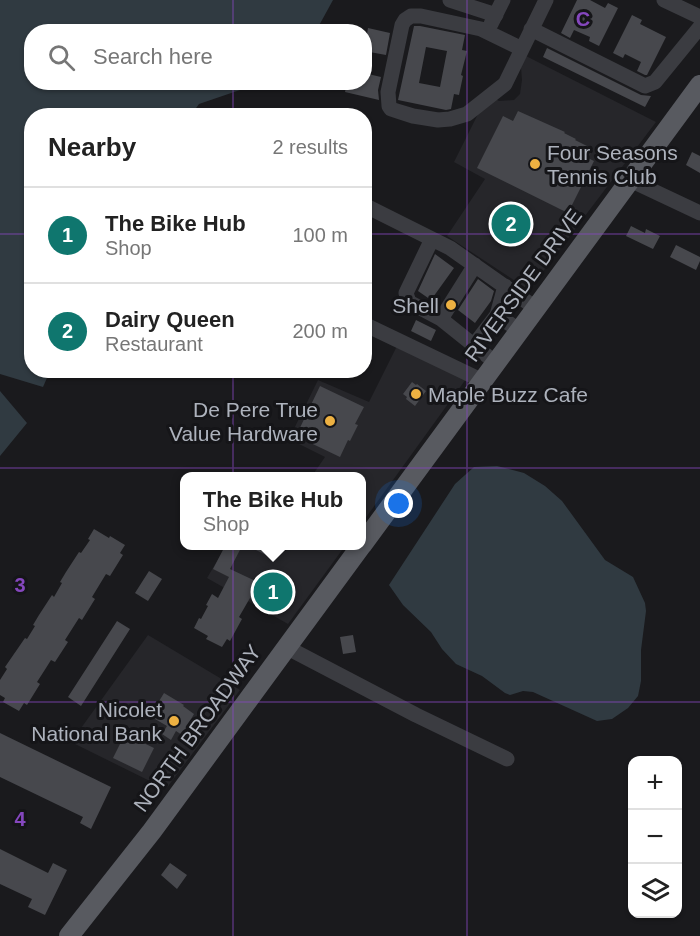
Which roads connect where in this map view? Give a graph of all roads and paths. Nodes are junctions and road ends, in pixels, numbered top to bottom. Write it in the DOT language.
graph roads {
  1 [pos="450,0"];
  2 [pos="503,0"];
  3 [pos="546,0"];
  4 [pos="664,0"];
  5 [pos="496,15"];
  6 [pos="700,17"];
  7 [pos="700,27"];
  8 [pos="531,29"];
  9 [pos="488,32"];
  10 [pos="522,48"];
  11 [pos="700,85"];
  12 [pos="630,180"];
  13 [pos="372,210"];
  14 [pos="700,213"];
  15 [pos="432,239"];
  16 [pos="475,265"];
  17 [pos="505,286"];
  18 [pos="537,309"];
  19 [pos="497,315"];
  20 [pos="441,318"];
  21 [pos="372,328"];
  22 [pos="520,331"];
  23 [pos="474,345"];
  24 [pos="496,363"];
  25 [pos="483,381"];
  26 [pos="385,513"];
  27 [pos="366,538"];
  28 [pos="357,550"];
  29 [pos="286,647"];
  30 [pos="507,759"];
  31 [pos="69,936"];
  1 -- 5 [label="street"];
  2 -- 5 [label="street"];
  3 -- 8 [label="street"];
  4 -- 6 [label="street"];
  5 -- 9 [label="street"];
  7 -- 8 [label="street"];
  8 -- 10 [label="street"];
  9 -- 10 [label="street"];
  9 -- 10 [label="street"];
  11 -- 12 [label="main road, RIVERSIDE DRIVE"];
  12 -- 14 [label="street"];
  12 -- 18 [label="main road, RIVERSIDE DRIVE"];
  13 -- 15 [label="street"];
  15 -- 16 [label="street"];
  15 -- 20 [label="street"];
  16 -- 17 [label="street"];
  16 -- 20 [label="street"];
  17 -- 18 [label="street"];
  17 -- 19 [label="street"];
  18 -- 22 [label="main road, RIVERSIDE DRIVE"];
  19 -- 22 [label="street"];
  19 -- 23 [label="street"];
  20 -- 23 [label="street"];
  21 -- 25 [label="street"];
  22 -- 24 [label="main road, RIVERSIDE DRIVE"];
  23 -- 24 [label="street"];
  24 -- 25 [label="main road, RIVERSIDE DRIVE"];
  25 -- 26 [label="main road, RIVERSIDE DRIVE"];
  26 -- 27 [label="main road, NORTH BROADWAY"];
  28 -- 29 [label="main road, NORTH BROADWAY"];
  29 -- 30 [label="street"];
  29 -- 31 [label="main road, NORTH BROADWAY"];
}
